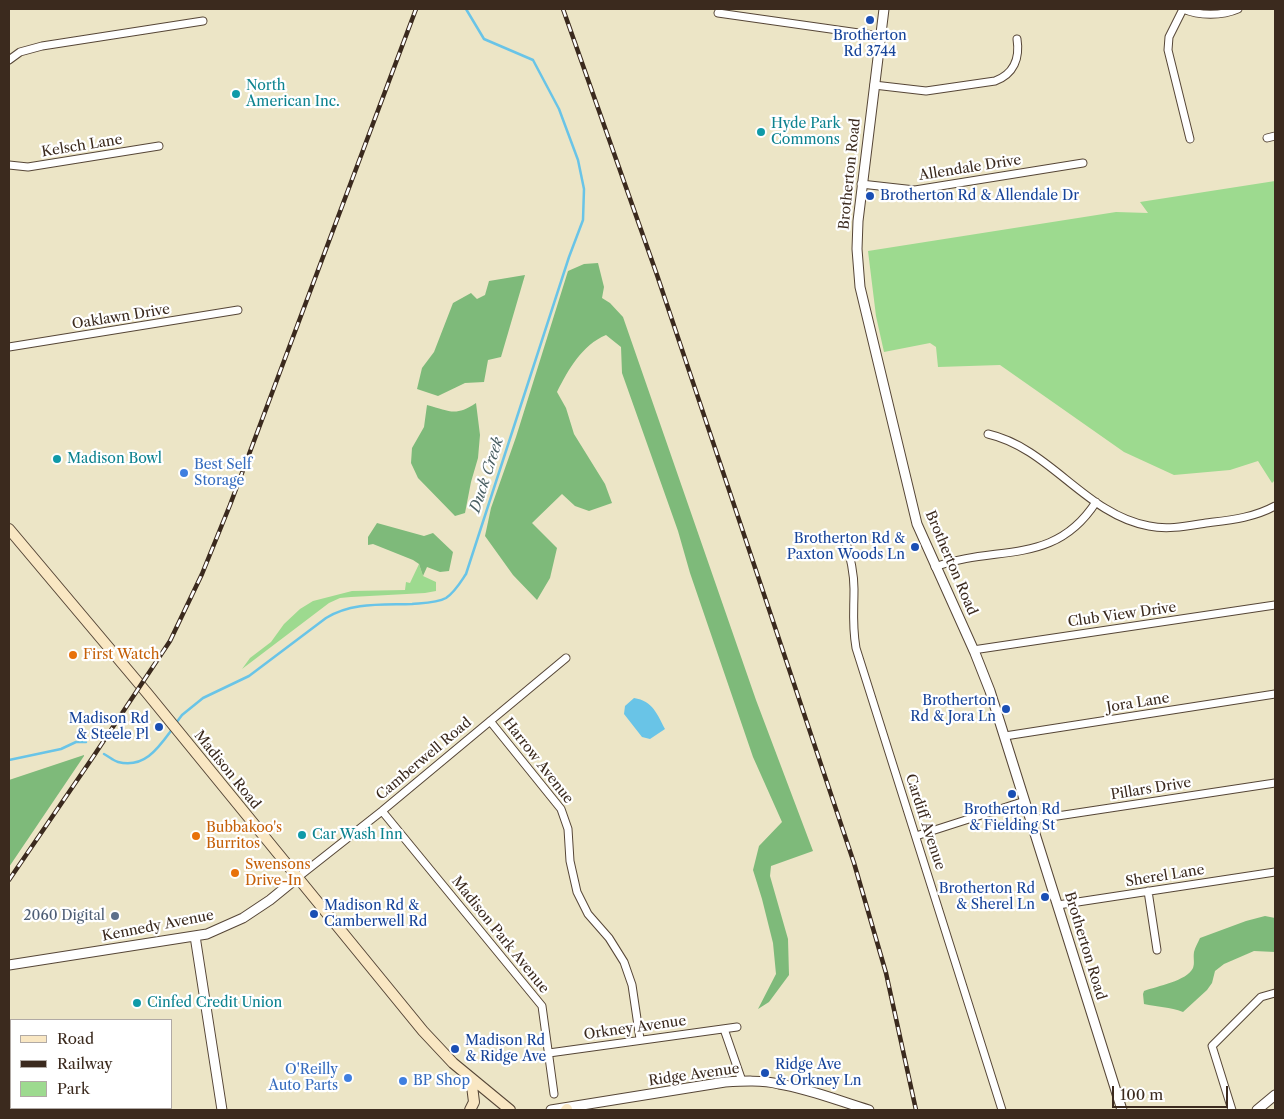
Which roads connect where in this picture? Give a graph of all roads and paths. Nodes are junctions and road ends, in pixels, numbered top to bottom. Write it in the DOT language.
graph roads {
  1 [pos="884,9"];
  2 [pos="1183,9"];
  3 [pos="1238,9"];
  4 [pos="718,13"];
  5 [pos="203,21"];
  6 [pos="880,36"];
  7 [pos="1018,39"];
  8 [pos="9,60"];
  9 [pos="874,85"];
  10 [pos="1275,136"];
  11 [pos="1267,138"];
  12 [pos="1190,140"];
  13 [pos="159,146"];
  14 [pos="1083,162"];
  15 [pos="9,165"];
  16 [pos="861,184"];
  17 [pos="238,310"];
  18 [pos="9,347"];
  19 [pos="988,434"];
  20 [pos="1096,502"];
  21 [pos="1275,506"];
  22 [pos="9,529"];
  23 [pos="844,539"];
  24 [pos="935,567"];
  25 [pos="1275,605"];
  26 [pos="973,650"];
  27 [pos="566,658"];
  28 [pos="1275,694"];
  29 [pos="490,721"];
  30 [pos="1005,736"];
  31 [pos="1275,783"];
  32 [pos="1025,801"];
  33 [pos="382,811"];
  34 [pos="1031,820"];
  35 [pos="916,836"];
  36 [pos="1275,872"];
  37 [pos="297,878"];
  38 [pos="1148,891"];
  39 [pos="1058,905"];
  40 [pos="195,936"];
  41 [pos="1157,950"];
  42 [pos="9,965"];
  43 [pos="1275,993"];
  44 [pos="736,1026"];
  45 [pos="724,1029"];
  46 [pos="640,1039"];
  47 [pos="549,1053"];
  48 [pos="471,1078"];
  49 [pos="742,1081"];
  50 [pos="554,1094"];
  51 [pos="1275,1095"];
  52 [pos="1265,1107"];
  53 [pos="567,1109"];
  54 [pos="222,1110"];
  55 [pos="470,1110"];
  56 [pos="510,1110"];
  57 [pos="551,1110"];
  58 [pos="869,1110"];
  59 [pos="1002,1110"];
  60 [pos="1122,1110"];
  61 [pos="1232,1110"];
  62 [pos="1257,1110"];
  1 -- 6 [label="street, Brotherton Road"];
  2 -- 3 [label="street"];
  2 -- 12 [label="street"];
  4 -- 6 [label="street"];
  5 -- 8 [label="street"];
  6 -- 9 [label="street, Brotherton Road"];
  7 -- 9 [label="street"];
  9 -- 16 [label="street, Brotherton Road"];
  10 -- 11 [label="street"];
  13 -- 15 [label="street, Kelsch Lane"];
  14 -- 16 [label="street, Allendale Drive"];
  16 -- 24 [label="street, Brotherton Road"];
  17 -- 18 [label="street, Oaklawn Drive"];
  19 -- 20 [label="street"];
  20 -- 21 [label="street"];
  20 -- 24 [label="street"];
  22 -- 37 [label="main road, Madison Road"];
  23 -- 35 [label="street, Cardiff Avenue"];
  24 -- 26 [label="street, Brotherton Road"];
  25 -- 26 [label="street, Club View Drive"];
  26 -- 30 [label="street, Brotherton Road"];
  27 -- 29 [label="street, Camberwell Road"];
  28 -- 30 [label="street, Jora Lane"];
  29 -- 33 [label="street, Camberwell Road"];
  29 -- 46 [label="street, Harrow Avenue"];
  30 -- 32 [label="street, Brotherton Road"];
  31 -- 34 [label="street, Pillars Drive"];
  32 -- 34 [label="street, Brotherton Road"];
  32 -- 35 [label="street"];
  33 -- 37 [label="street, Camberwell Road"];
  33 -- 47 [label="street, Madison Park Avenue"];
  34 -- 39 [label="street, Brotherton Road"];
  35 -- 59 [label="street, Cardiff Avenue"];
  36 -- 38 [label="street, Sherel Lane"];
  37 -- 40 [label="street, Kennedy Avenue"];
  37 -- 48 [label="main road, Madison Road"];
  38 -- 39 [label="street, Sherel Lane"];
  38 -- 41 [label="street"];
  39 -- 60 [label="street, Brotherton Road"];
  40 -- 42 [label="street, Kennedy Avenue"];
  40 -- 54 [label="street"];
  43 -- 61 [label="street"];
  44 -- 45 [label="street, Orkney Avenue"];
  45 -- 46 [label="street, Orkney Avenue"];
  45 -- 49 [label="street"];
  46 -- 47 [label="street, Orkney Avenue"];
  47 -- 50 [label="street, Madison Park Avenue"];
  48 -- 55 [label="main road"];
  48 -- 56 [label="main road, Madison Road"];
  49 -- 53 [label="street, Ridge Avenue"];
  49 -- 58 [label="street, Ridge Avenue"];
  51 -- 52 [label="street"];
  52 -- 62 [label="street"];
  53 -- 57 [label="street, Ridge Avenue"];
}
